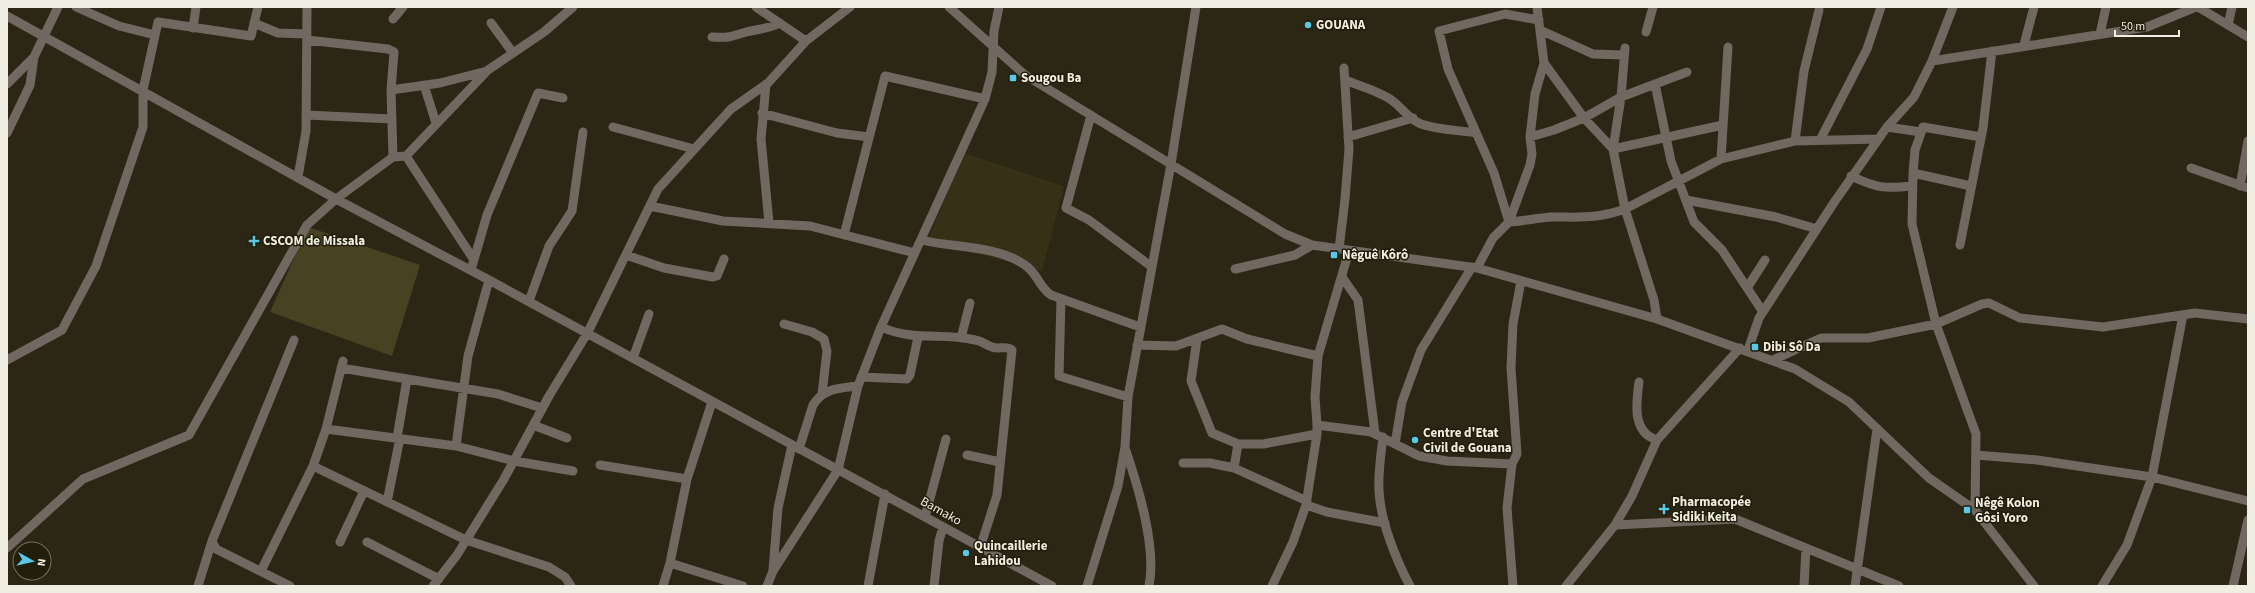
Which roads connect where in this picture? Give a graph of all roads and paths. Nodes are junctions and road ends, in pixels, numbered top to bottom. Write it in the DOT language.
graph roads {
  1 [pos="58,7"];
  2 [pos="76,7"];
  3 [pos="196,7"];
  4 [pos="258,7"];
  5 [pos="308,7"];
  6 [pos="403,7"];
  7 [pos="573,7"];
  8 [pos="756,7"];
  9 [pos="850,7"];
  10 [pos="949,7"];
  11 [pos="999,7"];
  12 [pos="1196,7"];
  13 [pos="1537,7"];
  14 [pos="1653,7"];
  15 [pos="1881,7"];
  16 [pos="1953,7"];
  17 [pos="2034,7"];
  18 [pos="2106,7"];
  19 [pos="2197,7"];
  20 [pos="2232,7"];
  21 [pos="838,10"];
  22 [pos="1819,10"];
  23 [pos="7,16"];
  24 [pos="393,19"];
  25 [pos="1539,20"];
  26 [pos="254,23"];
  27 [pos="491,23"];
  28 [pos="780,23"];
  29 [pos="2228,24"];
  30 [pos="193,28"];
  31 [pos="1540,30"];
  32 [pos="1646,32"];
  33 [pos="2100,34"];
  34 [pos="44,35"];
  35 [pos="155,35"];
  36 [pos="307,37"];
  37 [pos="712,37"];
  38 [pos="2248,37"];
  39 [pos="806,41"];
  40 [pos="2024,45"];
  41 [pos="993,47"];
  42 [pos="1728,47"];
  43 [pos="1992,51"];
  44 [pos="513,53"];
  45 [pos="34,58"];
  46 [pos="1932,60"];
  47 [pos="1544,64"];
  48 [pos="1344,68"];
  49 [pos="488,70"];
  50 [pos="1687,72"];
  51 [pos="1345,80"];
  52 [pos="7,84"];
  53 [pos="766,84"];
  54 [pos="1655,84"];
  55 [pos="424,85"];
  56 [pos="143,90"];
  57 [pos="390,90"];
  58 [pos="1621,97"];
  59 [pos="563,98"];
  60 [pos="985,99"];
  61 [pos="762,113"];
  62 [pos="306,115"];
  63 [pos="1091,115"];
  64 [pos="1413,118"];
  65 [pos="1584,118"];
  66 [pos="392,119"];
  67 [pos="436,123"];
  68 [pos="1723,124"];
  69 [pos="613,126"];
  70 [pos="1887,127"];
  71 [pos="583,132"];
  72 [pos="1922,132"];
  73 [pos="7,133"];
  74 [pos="1476,133"];
  75 [pos="869,137"];
  76 [pos="1348,137"];
  77 [pos="1530,137"];
  78 [pos="1666,137"];
  79 [pos="1878,138"];
  80 [pos="1981,138"];
  81 [pos="1820,140"];
  82 [pos="1795,141"];
  83 [pos="2248,141"];
  84 [pos="694,149"];
  85 [pos="1613,149"];
  86 [pos="406,156"];
  87 [pos="393,158"];
  88 [pos="1721,159"];
  89 [pos="1171,164"];
  90 [pos="2191,168"];
  91 [pos="1912,173"];
  92 [pos="1851,176"];
  93 [pos="298,177"];
  94 [pos="1678,182"];
  95 [pos="1912,186"];
  96 [pos="1971,186"];
  97 [pos="2244,187"];
  98 [pos="336,199"];
  99 [pos="1686,200"];
  100 [pos="650,206"];
  101 [pos="1625,209"];
  102 [pos="1509,222"];
  103 [pos="769,223"];
  104 [pos="1817,229"];
  105 [pos="844,235"];
  106 [pos="921,240"];
  107 [pos="1960,245"];
  108 [pos="1312,246"];
  109 [pos="1339,249"];
  110 [pos="1349,251"];
  111 [pos="915,252"];
  112 [pos="626,255"];
  113 [pos="724,259"];
  114 [pos="474,260"];
  115 [pos="1765,260"];
  116 [pos="1152,267"];
  117 [pos="1475,268"];
  118 [pos="1235,269"];
  119 [pos="471,270"];
  120 [pos="1342,277"];
  121 [pos="489,280"];
  122 [pos="1521,281"];
  123 [pos="1747,288"];
  124 [pos="1061,299"];
  125 [pos="529,301"];
  126 [pos="970,303"];
  127 [pos="1763,312"];
  128 [pos="649,314"];
  129 [pos="2183,315"];
  130 [pos="1657,319"];
  131 [pos="2248,319"];
  132 [pos="784,324"];
  133 [pos="1936,324"];
  134 [pos="881,327"];
  135 [pos="1140,327"];
  136 [pos="587,333"];
  137 [pos="918,337"];
  138 [pos="961,338"];
  139 [pos="1197,339"];
  140 [pos="294,340"];
  141 [pos="1137,345"];
  142 [pos="1744,349"];
  143 [pos="1318,356"];
  144 [pos="633,358"];
  145 [pos="7,360"];
  146 [pos="1773,360"];
  147 [pos="407,379"];
  148 [pos="860,382"];
  149 [pos="1639,382"];
  150 [pos="465,388"];
  151 [pos="822,394"];
  152 [pos="1128,397"];
  153 [pos="712,402"];
  154 [pos="542,408"];
  155 [pos="533,425"];
  156 [pos="1317,425"];
  157 [pos="326,429"];
  158 [pos="1877,429"];
  159 [pos="1318,434"];
  160 [pos="1379,435"];
  161 [pos="398,438"];
  162 [pos="567,438"];
  163 [pos="946,439"];
  164 [pos="1657,440"];
  165 [pos="1238,444"];
  166 [pos="1395,444"];
  167 [pos="456,446"];
  168 [pos="796,447"];
  169 [pos="1124,447"];
  170 [pos="967,455"];
  171 [pos="1976,455"];
  172 [pos="514,461"];
  173 [pos="1000,462"];
  174 [pos="1183,463"];
  175 [pos="1512,464"];
  176 [pos="600,465"];
  177 [pos="312,466"];
  178 [pos="1234,468"];
  179 [pos="838,470"];
  180 [pos="573,471"];
  181 [pos="2152,476"];
  182 [pos="687,479"];
  183 [pos="364,491"];
  184 [pos="885,494"];
  185 [pos="2248,501"];
  186 [pos="387,502"];
  187 [pos="1307,503"];
  188 [pos="1975,510"];
  189 [pos="925,516"];
  190 [pos="2248,520"];
  191 [pos="1385,523"];
  192 [pos="1615,525"];
  193 [pos="943,527"];
  194 [pos="466,540"];
  195 [pos="212,541"];
  196 [pos="340,542"];
  197 [pos="367,542"];
  198 [pos="7,548"];
  199 [pos="980,548"];
  200 [pos="1806,548"];
  201 [pos="670,563"];
  202 [pos="1857,568"];
  203 [pos="773,570"];
  204 [pos="261,571"];
  205 [pos="436,582"];
  206 [pos="725,584"];
  207 [pos="198,586"];
  208 [pos="290,586"];
  209 [pos="571,586"];
  210 [pos="663,586"];
  211 [pos="743,586"];
  212 [pos="767,586"];
  213 [pos="868,586"];
  214 [pos="934,586"];
  215 [pos="1052,586"];
  216 [pos="1087,586"];
  217 [pos="1149,586"];
  218 [pos="1272,586"];
  219 [pos="1410,586"];
  220 [pos="1512,586"];
  221 [pos="1566,586"];
  222 [pos="1804,586"];
  223 [pos="1855,586"];
  224 [pos="1899,586"];
  225 [pos="2034,586"];
  226 [pos="2102,586"];
  227 [pos="2233,586"];
  1 -- 34 [label="street"];
  2 -- 35 [label="street"];
  3 -- 30 [label="street"];
  4 -- 26 [label="street"];
  5 -- 36 [label="street"];
  6 -- 24 [label="street"];
  7 -- 44 [label="street"];
  8 -- 28 [label="street"];
  9 -- 21 [label="street"];
  10 -- 41 [label="street"];
  11 -- 41 [label="street"];
  12 -- 89 [label="street"];
  13 -- 25 [label="street"];
  14 -- 32 [label="street"];
  15 -- 81 [label="street"];
  16 -- 46 [label="street"];
  17 -- 40 [label="street"];
  18 -- 33 [label="street"];
  19 -- 29 [label="street"];
  19 -- 33 [label="street"];
  20 -- 29 [label="street"];
  21 -- 39 [label="street"];
  22 -- 82 [label="street"];
  23 -- 34 [label="street, Bamako"];
  25 -- 31 [label="street"];
  25 -- 74 [label="street"];
  26 -- 30 [label="street"];
  26 -- 36 [label="street"];
  27 -- 44 [label="street"];
  28 -- 37 [label="street"];
  28 -- 39 [label="street"];
  29 -- 38 [label="street"];
  30 -- 35 [label="street"];
  31 -- 47 [label="street"];
  31 -- 58 [label="street"];
  33 -- 40 [label="street"];
  34 -- 45 [label="street"];
  34 -- 56 [label="street, Bamako"];
  35 -- 56 [label="street"];
  36 -- 57 [label="street"];
  36 -- 62 [label="street"];
  39 -- 53 [label="street"];
  40 -- 43 [label="street"];
  41 -- 60 [label="street"];
  41 -- 63 [label="street"];
  42 -- 68 [label="street"];
  43 -- 46 [label="street"];
  43 -- 80 [label="street"];
  44 -- 49 [label="street"];
  45 -- 52 [label="street"];
  45 -- 73 [label="street"];
  46 -- 70 [label="street"];
  47 -- 65 [label="street"];
  47 -- 77 [label="street"];
  48 -- 51 [label="street"];
  49 -- 55 [label="street"];
  49 -- 67 [label="street"];
  50 -- 54 [label="street"];
  51 -- 64 [label="street"];
  51 -- 76 [label="street"];
  53 -- 61 [label="street"];
  53 -- 84 [label="street"];
  54 -- 58 [label="street"];
  54 -- 78 [label="street"];
  55 -- 57 [label="street"];
  55 -- 67 [label="street"];
  56 -- 93 [label="street, Bamako"];
  56 -- 145 [label="street"];
  57 -- 66 [label="street"];
  58 -- 65 [label="street"];
  58 -- 85 [label="street"];
  59 -- 114 [label="street"];
  60 -- 75 [label="street"];
  60 -- 106 [label="street"];
  61 -- 75 [label="street"];
  61 -- 103 [label="street"];
  62 -- 66 [label="street"];
  62 -- 93 [label="street"];
  63 -- 89 [label="street"];
  63 -- 116 [label="street"];
  64 -- 74 [label="street"];
  64 -- 76 [label="street"];
  65 -- 77 [label="street"];
  65 -- 85 [label="street"];
  66 -- 87 [label="street"];
  67 -- 86 [label="street"];
  68 -- 78 [label="street"];
  68 -- 88 [label="street"];
  69 -- 84 [label="street"];
  70 -- 72 [label="street"];
  70 -- 79 [label="street"];
  71 -- 125 [label="street"];
  72 -- 80 [label="street"];
  72 -- 91 [label="street"];
  74 -- 102 [label="street"];
  75 -- 105 [label="street"];
  76 -- 109 [label="street"];
  77 -- 102 [label="street"];
  78 -- 85 [label="street"];
  78 -- 94 [label="street"];
  79 -- 81 [label="street"];
  79 -- 92 [label="street"];
  80 -- 96 [label="street"];
  81 -- 82 [label="street"];
  82 -- 88 [label="street"];
  83 -- 97 [label="street"];
  84 -- 100 [label="street"];
  85 -- 101 [label="street"];
  86 -- 87 [label="street"];
  86 -- 114 [label="street"];
  87 -- 98 [label="street"];
  88 -- 94 [label="street"];
  89 -- 108 [label="street"];
  89 -- 116 [label="street"];
  90 -- 97 [label="street"];
  91 -- 95 [label="street"];
  91 -- 96 [label="street"];
  92 -- 95 [label="street"];
  92 -- 104 [label="street"];
  93 -- 98 [label="street, Bamako"];
  94 -- 99 [label="street"];
  94 -- 101 [label="street"];
  95 -- 133 [label="street"];
  96 -- 107 [label="street"];
  98 -- 119 [label="street, Bamako"];
  98 -- 198 [label="street"];
  99 -- 104 [label="street"];
  99 -- 123 [label="street"];
  100 -- 103 [label="street"];
  100 -- 112 [label="street"];
  101 -- 102 [label="street"];
  101 -- 130 [label="street"];
  102 -- 117 [label="street"];
  103 -- 105 [label="street"];
  104 -- 127 [label="street"];
  105 -- 111 [label="street"];
  106 -- 111 [label="street"];
  106 -- 124 [label="street"];
  108 -- 109 [label="street"];
  108 -- 118 [label="street"];
  109 -- 110 [label="street"];
  110 -- 117 [label="street"];
  110 -- 120 [label="street"];
  111 -- 134 [label="street"];
  112 -- 113 [label="street"];
  112 -- 136 [label="street"];
  114 -- 119 [label="street"];
  115 -- 123 [label="street"];
  116 -- 135 [label="street"];
  117 -- 122 [label="street"];
  117 -- 166 [label="street"];
  119 -- 121 [label="street, Bamako"];
  120 -- 143 [label="street"];
  120 -- 160 [label="street"];
  121 -- 125 [label="street, Bamako"];
  121 -- 150 [label="street"];
  122 -- 130 [label="street"];
  122 -- 175 [label="street"];
  123 -- 127 [label="street"];
  124 -- 135 [label="street"];
  124 -- 152 [label="street"];
  125 -- 136 [label="street, Bamako"];
  126 -- 138 [label="street"];
  127 -- 142 [label="street"];
  128 -- 144 [label="street"];
  129 -- 131 [label="street"];
  129 -- 133 [label="street"];
  129 -- 181 [label="street"];
  130 -- 142 [label="street"];
  132 -- 151 [label="street"];
  133 -- 146 [label="street"];
  133 -- 171 [label="street"];
  134 -- 137 [label="street"];
  134 -- 148 [label="street"];
  135 -- 141 [label="street"];
  136 -- 144 [label="street, Bamako"];
  136 -- 154 [label="street"];
  137 -- 138 [label="street"];
  137 -- 148 [label="street"];
  138 -- 173 [label="street"];
  139 -- 141 [label="street"];
  139 -- 143 [label="street"];
  139 -- 165 [label="street"];
  140 -- 195 [label="street"];
  141 -- 152 [label="street"];
  142 -- 146 [label="street"];
  142 -- 164 [label="street"];
  143 -- 156 [label="street"];
  144 -- 153 [label="street, Bamako"];
  146 -- 158 [label="street"];
  147 -- 150 [label="street"];
  147 -- 157 [label="street"];
  147 -- 161 [label="street"];
  148 -- 151 [label="street"];
  148 -- 179 [label="street"];
  149 -- 164 [label="street"];
  150 -- 154 [label="street"];
  150 -- 167 [label="street"];
  151 -- 168 [label="street"];
  152 -- 169 [label="street"];
  153 -- 168 [label="street, Bamako"];
  153 -- 182 [label="street"];
  154 -- 155 [label="street"];
  155 -- 162 [label="street"];
  155 -- 172 [label="street"];
  156 -- 159 [label="street"];
  156 -- 160 [label="street"];
  157 -- 161 [label="street"];
  157 -- 177 [label="street"];
  158 -- 188 [label="street"];
  158 -- 202 [label="street"];
  159 -- 165 [label="street"];
  159 -- 187 [label="street"];
  160 -- 166 [label="street"];
  160 -- 191 [label="street"];
  161 -- 167 [label="street"];
  161 -- 186 [label="street"];
  163 -- 189 [label="street"];
  164 -- 192 [label="street"];
  165 -- 178 [label="street"];
  166 -- 175 [label="street"];
  167 -- 172 [label="street"];
  168 -- 179 [label="street, Bamako"];
  168 -- 203 [label="street"];
  169 -- 216 [label="street"];
  169 -- 217 [label="street"];
  170 -- 173 [label="street"];
  171 -- 181 [label="street"];
  171 -- 188 [label="street"];
  172 -- 180 [label="street"];
  172 -- 194 [label="street"];
  173 -- 199 [label="street"];
  174 -- 178 [label="street"];
  175 -- 220 [label="street"];
  176 -- 182 [label="street"];
  177 -- 183 [label="street"];
  177 -- 204 [label="street"];
  178 -- 187 [label="street"];
  179 -- 184 [label="street, Bamako"];
  179 -- 203 [label="street"];
  181 -- 185 [label="street"];
  181 -- 226 [label="street"];
  182 -- 201 [label="street"];
  183 -- 186 [label="street"];
  183 -- 196 [label="street"];
  184 -- 189 [label="street, Bamako"];
  184 -- 213 [label="street"];
  186 -- 194 [label="street"];
  187 -- 191 [label="street"];
  187 -- 218 [label="street"];
  188 -- 225 [label="street"];
  189 -- 193 [label="street, Bamako"];
  190 -- 227 [label="street"];
  191 -- 219 [label="street"];
  192 -- 200 [label="street"];
  192 -- 221 [label="street"];
  193 -- 199 [label="street, Bamako"];
  193 -- 214 [label="street"];
  194 -- 205 [label="street"];
  194 -- 209 [label="street"];
  195 -- 204 [label="street"];
  195 -- 207 [label="street"];
  197 -- 205 [label="street"];
  199 -- 215 [label="street, Bamako"];
  200 -- 202 [label="street"];
  200 -- 222 [label="street"];
  201 -- 206 [label="street"];
  201 -- 210 [label="street"];
  202 -- 223 [label="street"];
  202 -- 224 [label="street"];
  203 -- 212 [label="street"];
  204 -- 208 [label="street"];
  206 -- 211 [label="street"];
}
